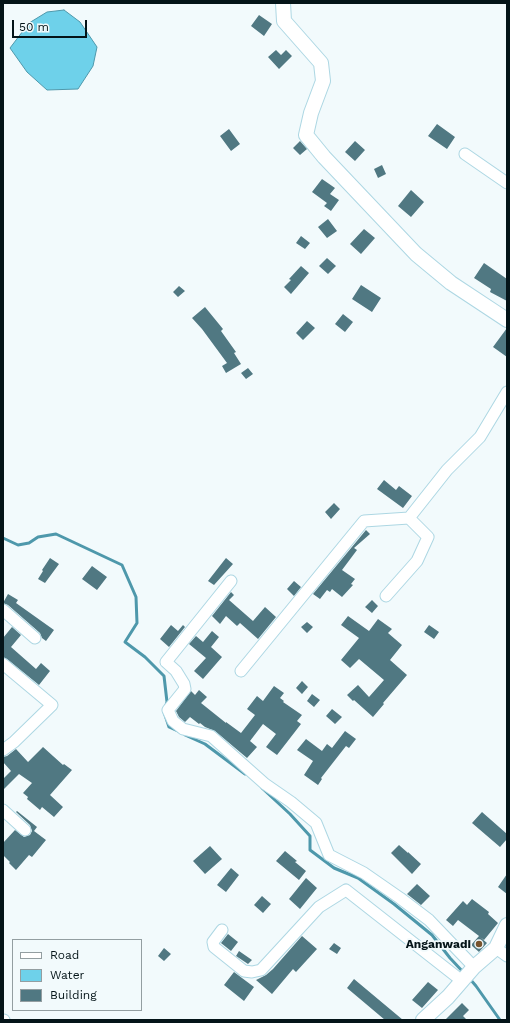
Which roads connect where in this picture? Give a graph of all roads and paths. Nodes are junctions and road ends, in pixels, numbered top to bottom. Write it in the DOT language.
graph roads {
  1 [pos="283,3"];
  2 [pos="465,154"];
  3 [pos="507,182"];
  4 [pos="507,320"];
  5 [pos="507,392"];
  6 [pos="409,518"];
  7 [pos="231,581"];
  8 [pos="386,596"];
  9 [pos="3,610"];
  10 [pos="35,638"];
  11 [pos="3,664"];
  12 [pos="241,671"];
  13 [pos="3,750"];
  14 [pos="3,810"];
  15 [pos="25,830"];
  16 [pos="507,925"];
  17 [pos="222,930"];
  18 [pos="502,952"];
  19 [pos="469,974"];
  20 [pos="426,1019"];
  1 -- 4 [label="street"];
  2 -- 3 [label="street"];
  5 -- 6 [label="street"];
  6 -- 8 [label="street"];
  6 -- 12 [label="street"];
  7 -- 19 [label="street"];
  9 -- 10 [label="street"];
  11 -- 13 [label="street"];
  14 -- 15 [label="street"];
  16 -- 18 [label="street"];
  17 -- 19 [label="street"];
  18 -- 19 [label="street"];
  19 -- 20 [label="street"];
}
